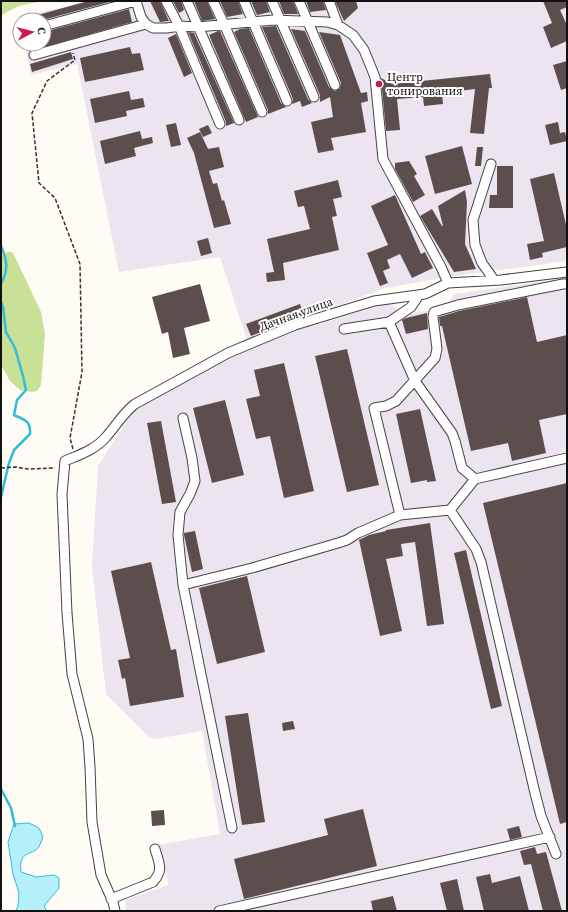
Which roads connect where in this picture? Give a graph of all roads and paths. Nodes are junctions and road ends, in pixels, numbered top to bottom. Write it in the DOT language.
graph roads {
  1 [pos="136,1"];
  2 [pos="166,1"];
  3 [pos="186,1"];
  4 [pos="213,1"];
  5 [pos="244,1"];
  6 [pos="272,1"];
  7 [pos="299,1"];
  8 [pos="329,1"];
  9 [pos="280,20"];
  10 [pos="252,21"];
  11 [pos="307,21"];
  12 [pos="52,24"];
  13 [pos="146,24"];
  14 [pos="224,24"];
  15 [pos="338,25"];
  16 [pos="179,26"];
  17 [pos="198,26"];
  18 [pos="71,45"];
  19 [pos="34,55"];
  20 [pos="335,85"];
  21 [pos="314,97"];
  22 [pos="287,101"];
  23 [pos="262,112"];
  24 [pos="239,120"];
  25 [pos="220,124"];
  26 [pos="491,164"];
  27 [pos="567,272"];
  28 [pos="494,280"];
  29 [pos="448,283"];
  30 [pos="567,284"];
  31 [pos="420,295"];
  32 [pos="389,322"];
  33 [pos="344,329"];
  34 [pos="415,381"];
  35 [pos="183,418"];
  36 [pos="74,457"];
  37 [pos="567,458"];
  38 [pos="65,461"];
  39 [pos="1,468"];
  40 [pos="475,479"];
  41 [pos="450,510"];
  42 [pos="400,514"];
  43 [pos="183,585"];
  44 [pos="232,828"];
  45 [pos="550,838"];
  46 [pos="155,849"];
  47 [pos="556,854"];
  48 [pos="111,899"];
  49 [pos="115,911"];
  50 [pos="219,911"];
  1 -- 12 [label="street"];
  1 -- 13 [label="street"];
  2 -- 16 [label="street"];
  3 -- 17 [label="street"];
  4 -- 14 [label="street"];
  5 -- 10 [label="street"];
  6 -- 9 [label="street"];
  7 -- 11 [label="street"];
  8 -- 15 [label="street"];
  9 -- 10 [label="street"];
  9 -- 11 [label="street"];
  9 -- 21 [label="street"];
  10 -- 14 [label="street"];
  10 -- 22 [label="street"];
  11 -- 15 [label="street"];
  11 -- 20 [label="street"];
  13 -- 16 [label="street"];
  13 -- 18 [label="street"];
  14 -- 17 [label="street"];
  14 -- 23 [label="street"];
  15 -- 29 [label="street"];
  16 -- 17 [label="street"];
  16 -- 25 [label="street"];
  17 -- 24 [label="street"];
  18 -- 19 [label="street"];
  18 -- 36 [label="path"];
  26 -- 28 [label="street"];
  27 -- 28 [label="street, Дачная улица"];
  28 -- 29 [label="street, Дачная улица"];
  29 -- 31 [label="street, Дачная улица"];
  30 -- 34 [label="street"];
  31 -- 32 [label="street"];
  31 -- 36 [label="street, Дачная улица"];
  32 -- 33 [label="street"];
  32 -- 34 [label="street"];
  34 -- 40 [label="street"];
  34 -- 42 [label="street"];
  35 -- 43 [label="street"];
  36 -- 38 [label="street, Дачная улица"];
  37 -- 40 [label="street"];
  38 -- 39 [label="path"];
  38 -- 48 [label="street"];
  40 -- 41 [label="street"];
  41 -- 42 [label="street"];
  41 -- 45 [label="street"];
  42 -- 43 [label="street"];
  43 -- 44 [label="street"];
  45 -- 47 [label="street"];
  45 -- 50 [label="street"];
  46 -- 48 [label="street"];
  48 -- 49 [label="street"];
}
